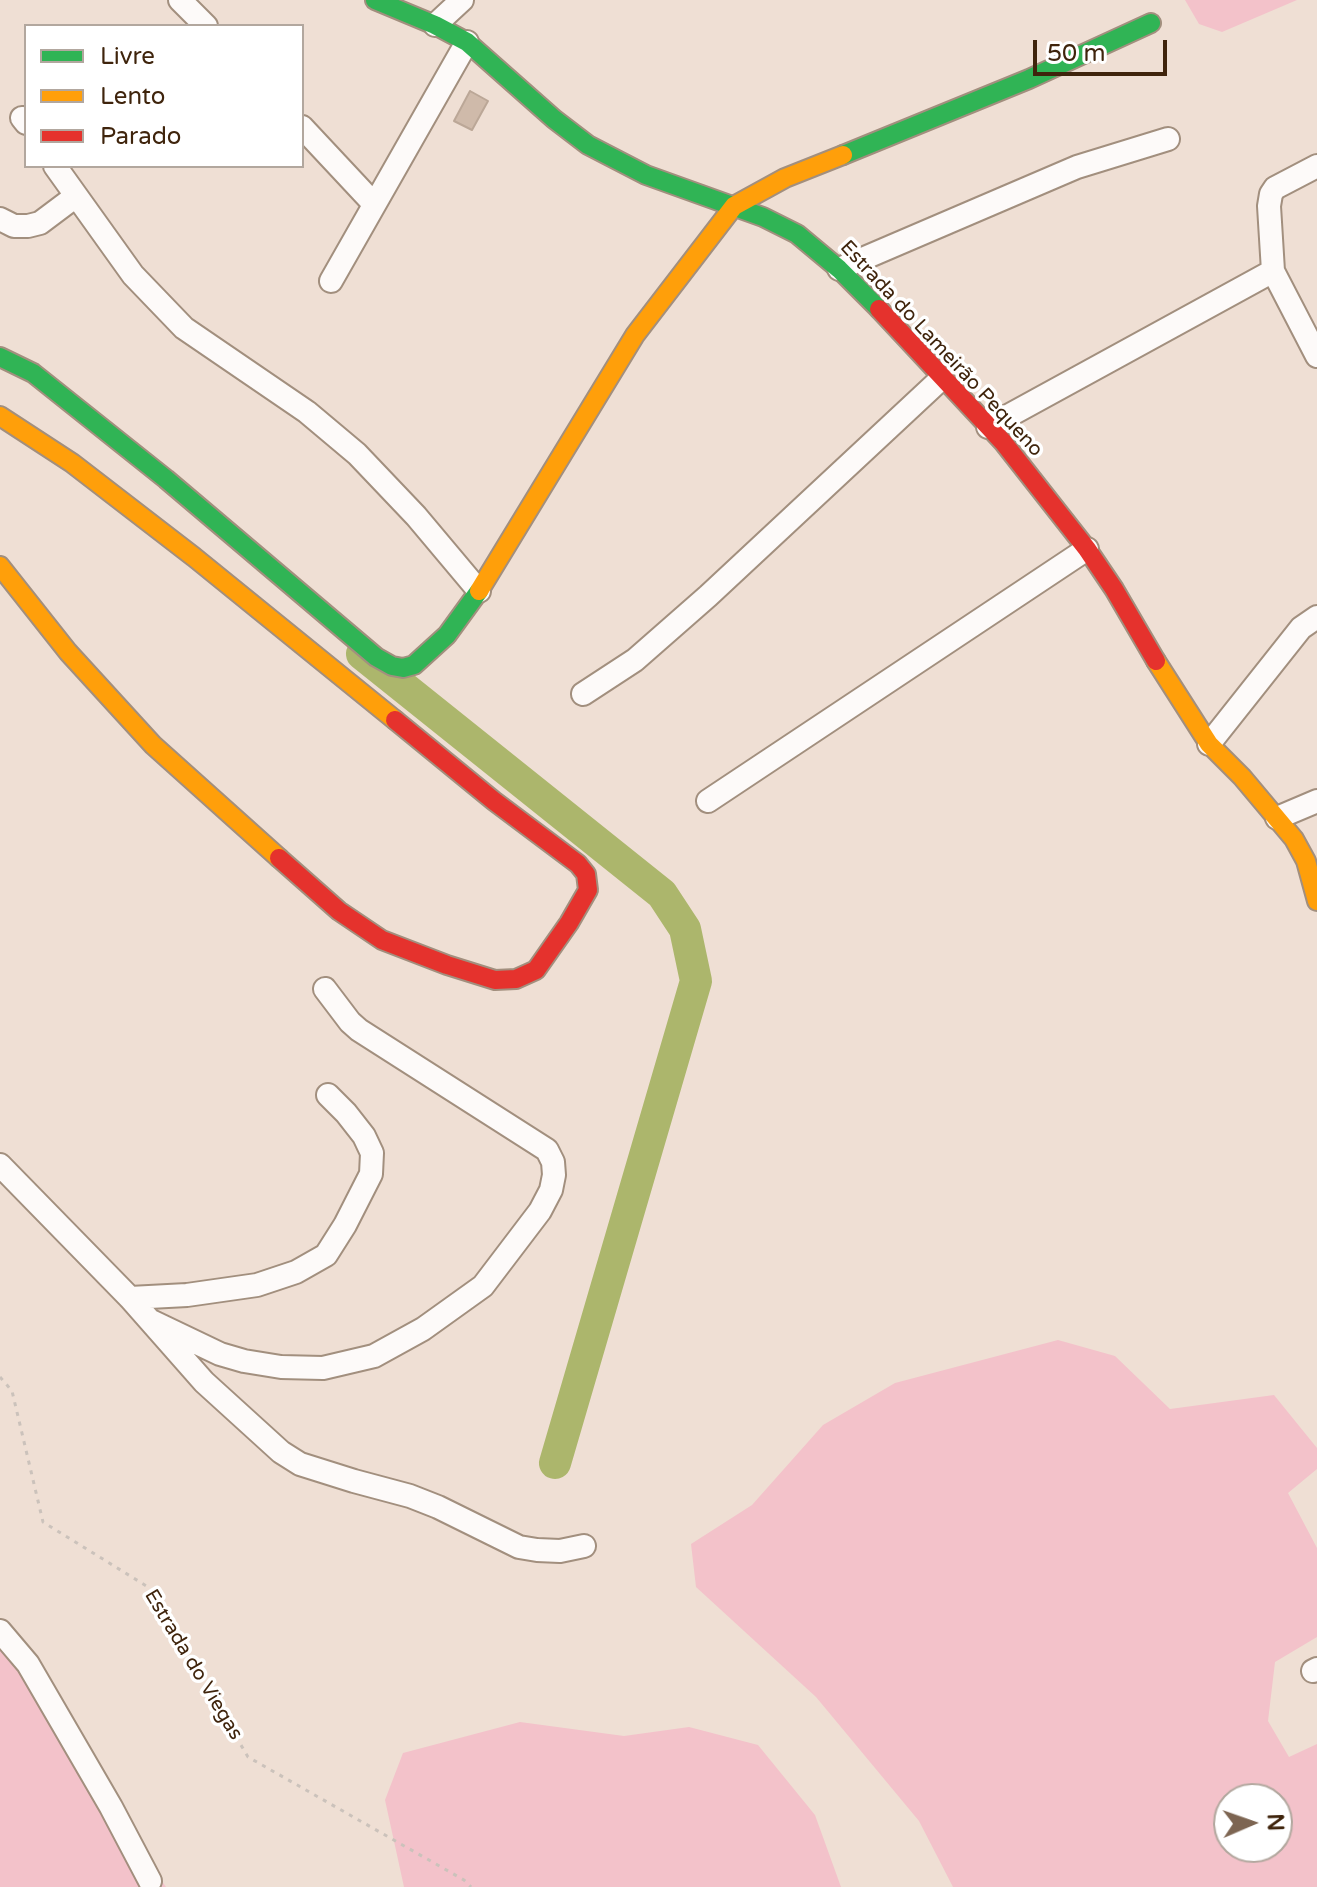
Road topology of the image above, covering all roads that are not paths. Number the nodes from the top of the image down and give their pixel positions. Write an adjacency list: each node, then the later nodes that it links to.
1 (180, 0): 5 (street)
2 (375, 0): 6 (street, Estrada do Lameirão Pequeno)
3 (462, 0): 6 (street)
4 (1151, 23): 14 (street)
5 (204, 24)
6 (435, 25): 7 (street, Estrada do Lameirão Pequeno)
7 (467, 42): 13 (street); 14 (street, Estrada do Lameirão Pequeno)
8 (304, 129): 13 (street)
9 (1168, 139): 16 (street)
10 (1317, 166): 17 (street)
11 (56, 168): 12 (street)
12 (76, 196): 15 (street); 26 (street)
13 (374, 204): 18 (street)
14 (734, 206): 16 (street, Estrada do Lameirão Pequeno); 26 (street)
15 (0, 219)
16 (839, 269): 21 (street, Estrada do Lameirão Pequeno)
17 (1273, 271): 19 (street); 23 (street)
18 (331, 281)
19 (1317, 356)
20 (0, 357): 26 (street)
21 (942, 378): 23 (street, Estrada do Lameirão Pequeno); 28 (street)
22 (0, 416): 25 (street)
23 (988, 427): 24 (street, Estrada do Lameirão Pequeno)
24 (1087, 549): 29 (street, Estrada do Lameirão Pequeno); 30 (street)
25 (0, 566)
26 (479, 591)
27 (1317, 617): 29 (street)
28 (583, 694)
29 (1209, 744): 32 (street, Estrada do Lameirão Pequeno)
30 (708, 801)
31 (1317, 801): 32 (street)
32 (1277, 818): 33 (street, Estrada do Lameirão Pequeno)
33 (1317, 901)
34 (325, 989): 38 (street)
35 (328, 1095): 37 (street)
36 (0, 1165): 37 (street)
37 (130, 1298): 38 (street)
38 (151, 1321): 39 (street)
39 (584, 1546)
40 (0, 1631): 41 (street)
41 (150, 1881)

